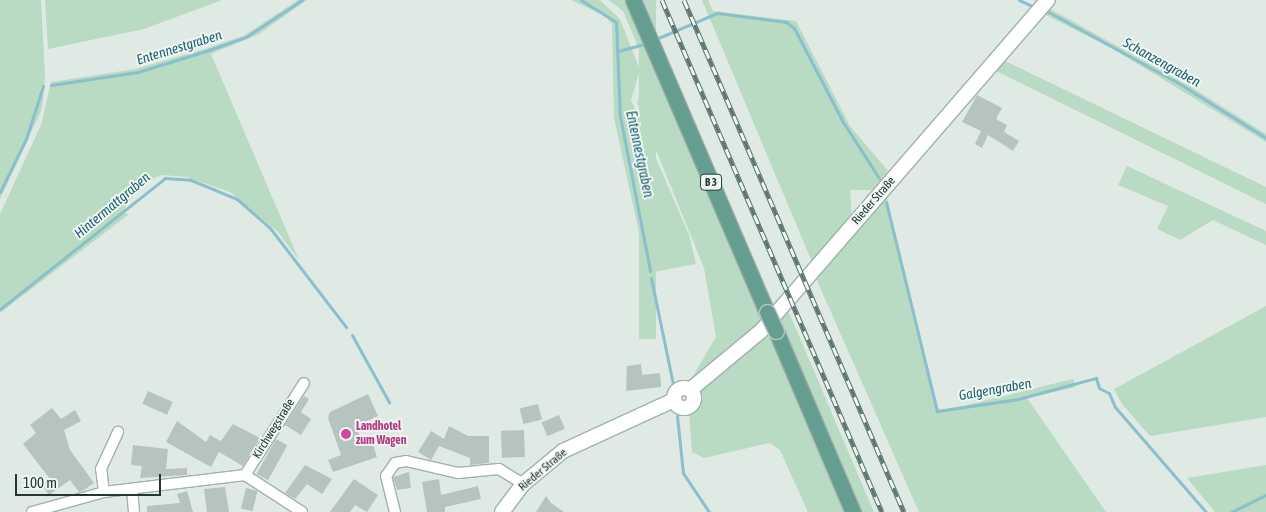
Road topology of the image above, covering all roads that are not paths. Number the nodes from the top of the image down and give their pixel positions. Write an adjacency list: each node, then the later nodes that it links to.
1 (633, 0): 14 (main road, B 3, bridge)
2 (1048, 0): 6 (street, Rieder Straße)
3 (304, 383): 5 (street, Kirchwegstraße)
4 (118, 432): 8 (street)
5 (245, 475): 7 (street); 11 (street)
6 (523, 484): 12 (street); 13 (street, Rieder Straße)
7 (132, 489): 8 (street); 10 (street)
8 (104, 492): 9 (street)
9 (32, 512)
10 (134, 512)
11 (302, 512)
12 (395, 512)
13 (502, 512)
14 (852, 512)

